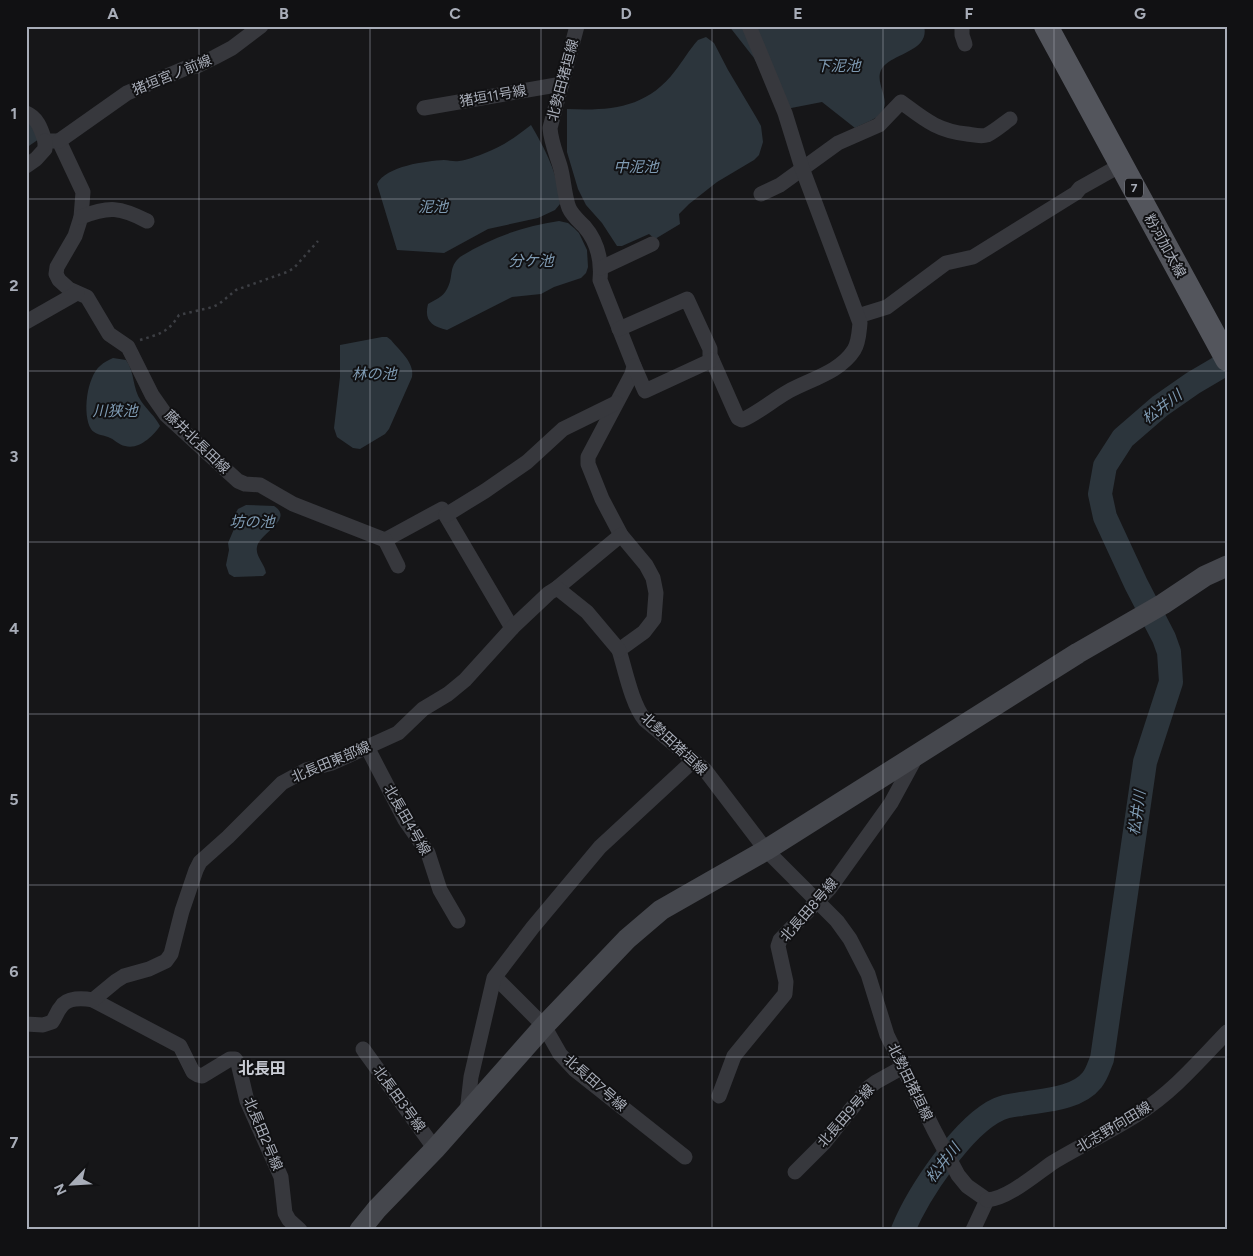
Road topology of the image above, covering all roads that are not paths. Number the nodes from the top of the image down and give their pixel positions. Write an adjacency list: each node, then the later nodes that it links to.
1 (262, 26): 11 (street, 猪垣宮ノ前線)
2 (577, 26): 7 (street, 北勢田猪垣線)
3 (749, 26): 14 (street)
4 (962, 26): 6 (street)
5 (1046, 26): 12 (main road, 粉河加太線 / 7)
6 (965, 44)
7 (562, 84): 8 (street, 猪垣11号線); 19 (street, 北勢田猪垣線)
8 (424, 108)
9 (26, 113): 11 (street, 藤井北長田線)
10 (1010, 119): 14 (street)
11 (52, 141): 13 (street); 16 (street, 藤井北長田線)
12 (1121, 165): 21 (street); 24 (main road, 粉河加太線 / 7)
13 (26, 166)
14 (802, 168): 15 (street); 21 (street)
15 (761, 194)
16 (80, 217): 17 (street); 20 (street, 藤井北長田線)
17 (147, 221)
18 (652, 244): 19 (street)
19 (601, 268): 23 (street, 北勢田猪垣線)
20 (77, 293): 22 (street); 30 (street, 藤井北長田線)
21 (858, 316): 25 (street)
22 (26, 322)
23 (619, 329): 25 (street); 26 (street, 北勢田猪垣線)
24 (1224, 355)
25 (712, 360): 26 (street, 北勢田猪垣線)
26 (634, 366): 27 (street)
27 (616, 403): 28 (street); 29 (street)
28 (446, 515): 30 (street); 34 (street)
29 (621, 535): 33 (street, 北長田東部線); 35 (street)
30 (385, 540): 31 (street)
31 (398, 566)
32 (1227, 566): 37 (street)
33 (557, 588): 34 (street, 北長田東部線); 35 (street)
34 (512, 628): 36 (street, 北長田東部線)
35 (619, 650): 38 (street, 北勢田猪垣線)
36 (367, 747): 41 (street, 北長田4号線); 43 (street, 北長田東部線)
37 (917, 755): 39 (street); 40 (street, 北長田8号線)
38 (693, 761): 39 (street, 北勢田猪垣線); 42 (street)
39 (766, 850): 40 (street, 北勢田猪垣線); 45 (street)
40 (818, 902): 48 (street, 北勢田猪垣線); 49 (street, 北長田8号線)
41 (458, 921)
42 (495, 977): 45 (street, 北長田7号線); 50 (street)
43 (93, 1000): 44 (street); 55 (street, 北長田2号線)
44 (26, 1024)
45 (544, 1026): 50 (street); 52 (street, 北長田7号線)
46 (1227, 1032): 54 (street, 北志野向田線)
47 (363, 1049): 51 (street, 北長田3号線)
48 (903, 1067): 53 (street, 北長田9号線); 54 (street, 北勢田猪垣線)
49 (719, 1096)
50 (467, 1112): 51 (street)
51 (435, 1149): 56 (street)
52 (685, 1157)
53 (795, 1172)
54 (987, 1200): 57 (street)
55 (300, 1230)
56 (360, 1230)
57 (973, 1230)

